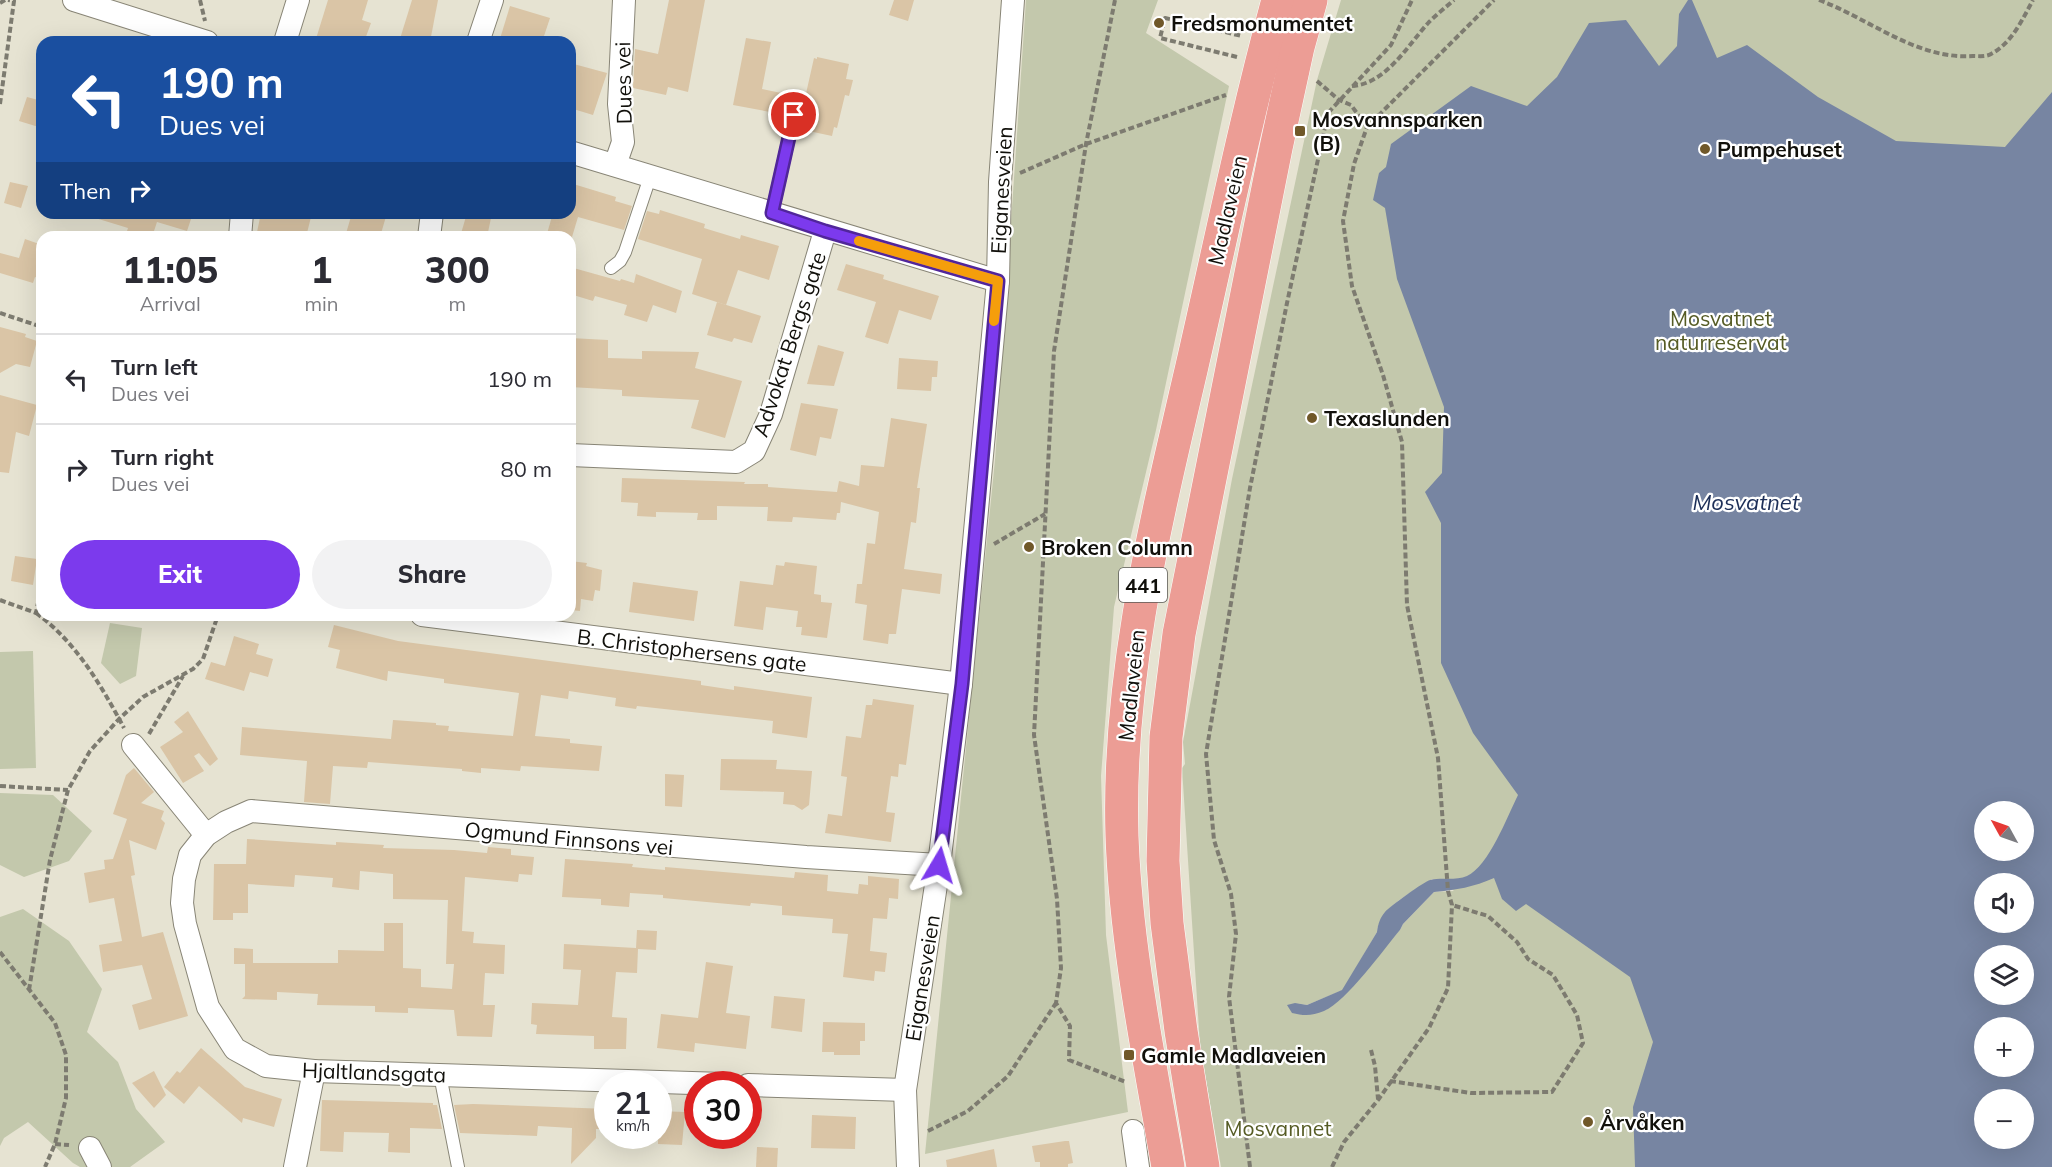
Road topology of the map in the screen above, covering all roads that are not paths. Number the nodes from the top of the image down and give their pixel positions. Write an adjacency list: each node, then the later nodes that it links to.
1 (74, 0): 8 (street)
2 (298, 0): 9 (street)
3 (492, 0): 10 (street)
4 (624, 0): 13 (street, Dues vei)
5 (1013, 0): 18 (street, Eiganesveien)
6 (1278, 0): 36 (main road, Madlaveien / 441)
7 (1311, 0): 37 (main road, Madlaveien / 441)
8 (207, 36)
9 (287, 36)
10 (480, 36)
11 (794, 115): 15 (lane)
12 (576, 154): 13 (street)
13 (615, 165): 14 (street)
14 (650, 177): 15 (street); 17 (lane)
15 (772, 213): 16 (street)
16 (825, 231): 18 (street); 19 (street, Advokat Bergs gate)
17 (611, 268)
18 (998, 281): 21 (street, Eiganesveien)
19 (576, 455)
20 (469, 621): 21 (street, B. Christophersens gate)
21 (962, 684): 25 (street, Eiganesveien)
22 (136, 749): 23 (street)
23 (206, 835): 24 (street, Ogmund Finnsons vei); 25 (street, Ogmund Finnsons vei)
24 (190, 855): 26 (street, Hjaltlandsgata)
25 (939, 865): 30 (street, Eiganesveien)
26 (314, 1071): 27 (street, Hjaltlandsgata); 32 (street)
27 (440, 1075): 28 (street, Hjaltlandsgata); 33 (lane)
28 (684, 1083)
29 (762, 1085): 30 (street)
30 (904, 1090): 34 (street, Eiganesveien)
31 (1133, 1131): 35 (street)
32 (295, 1167)
33 (458, 1167)
34 (908, 1167)
35 (1138, 1167)
36 (1168, 1167)
37 (1203, 1167)

